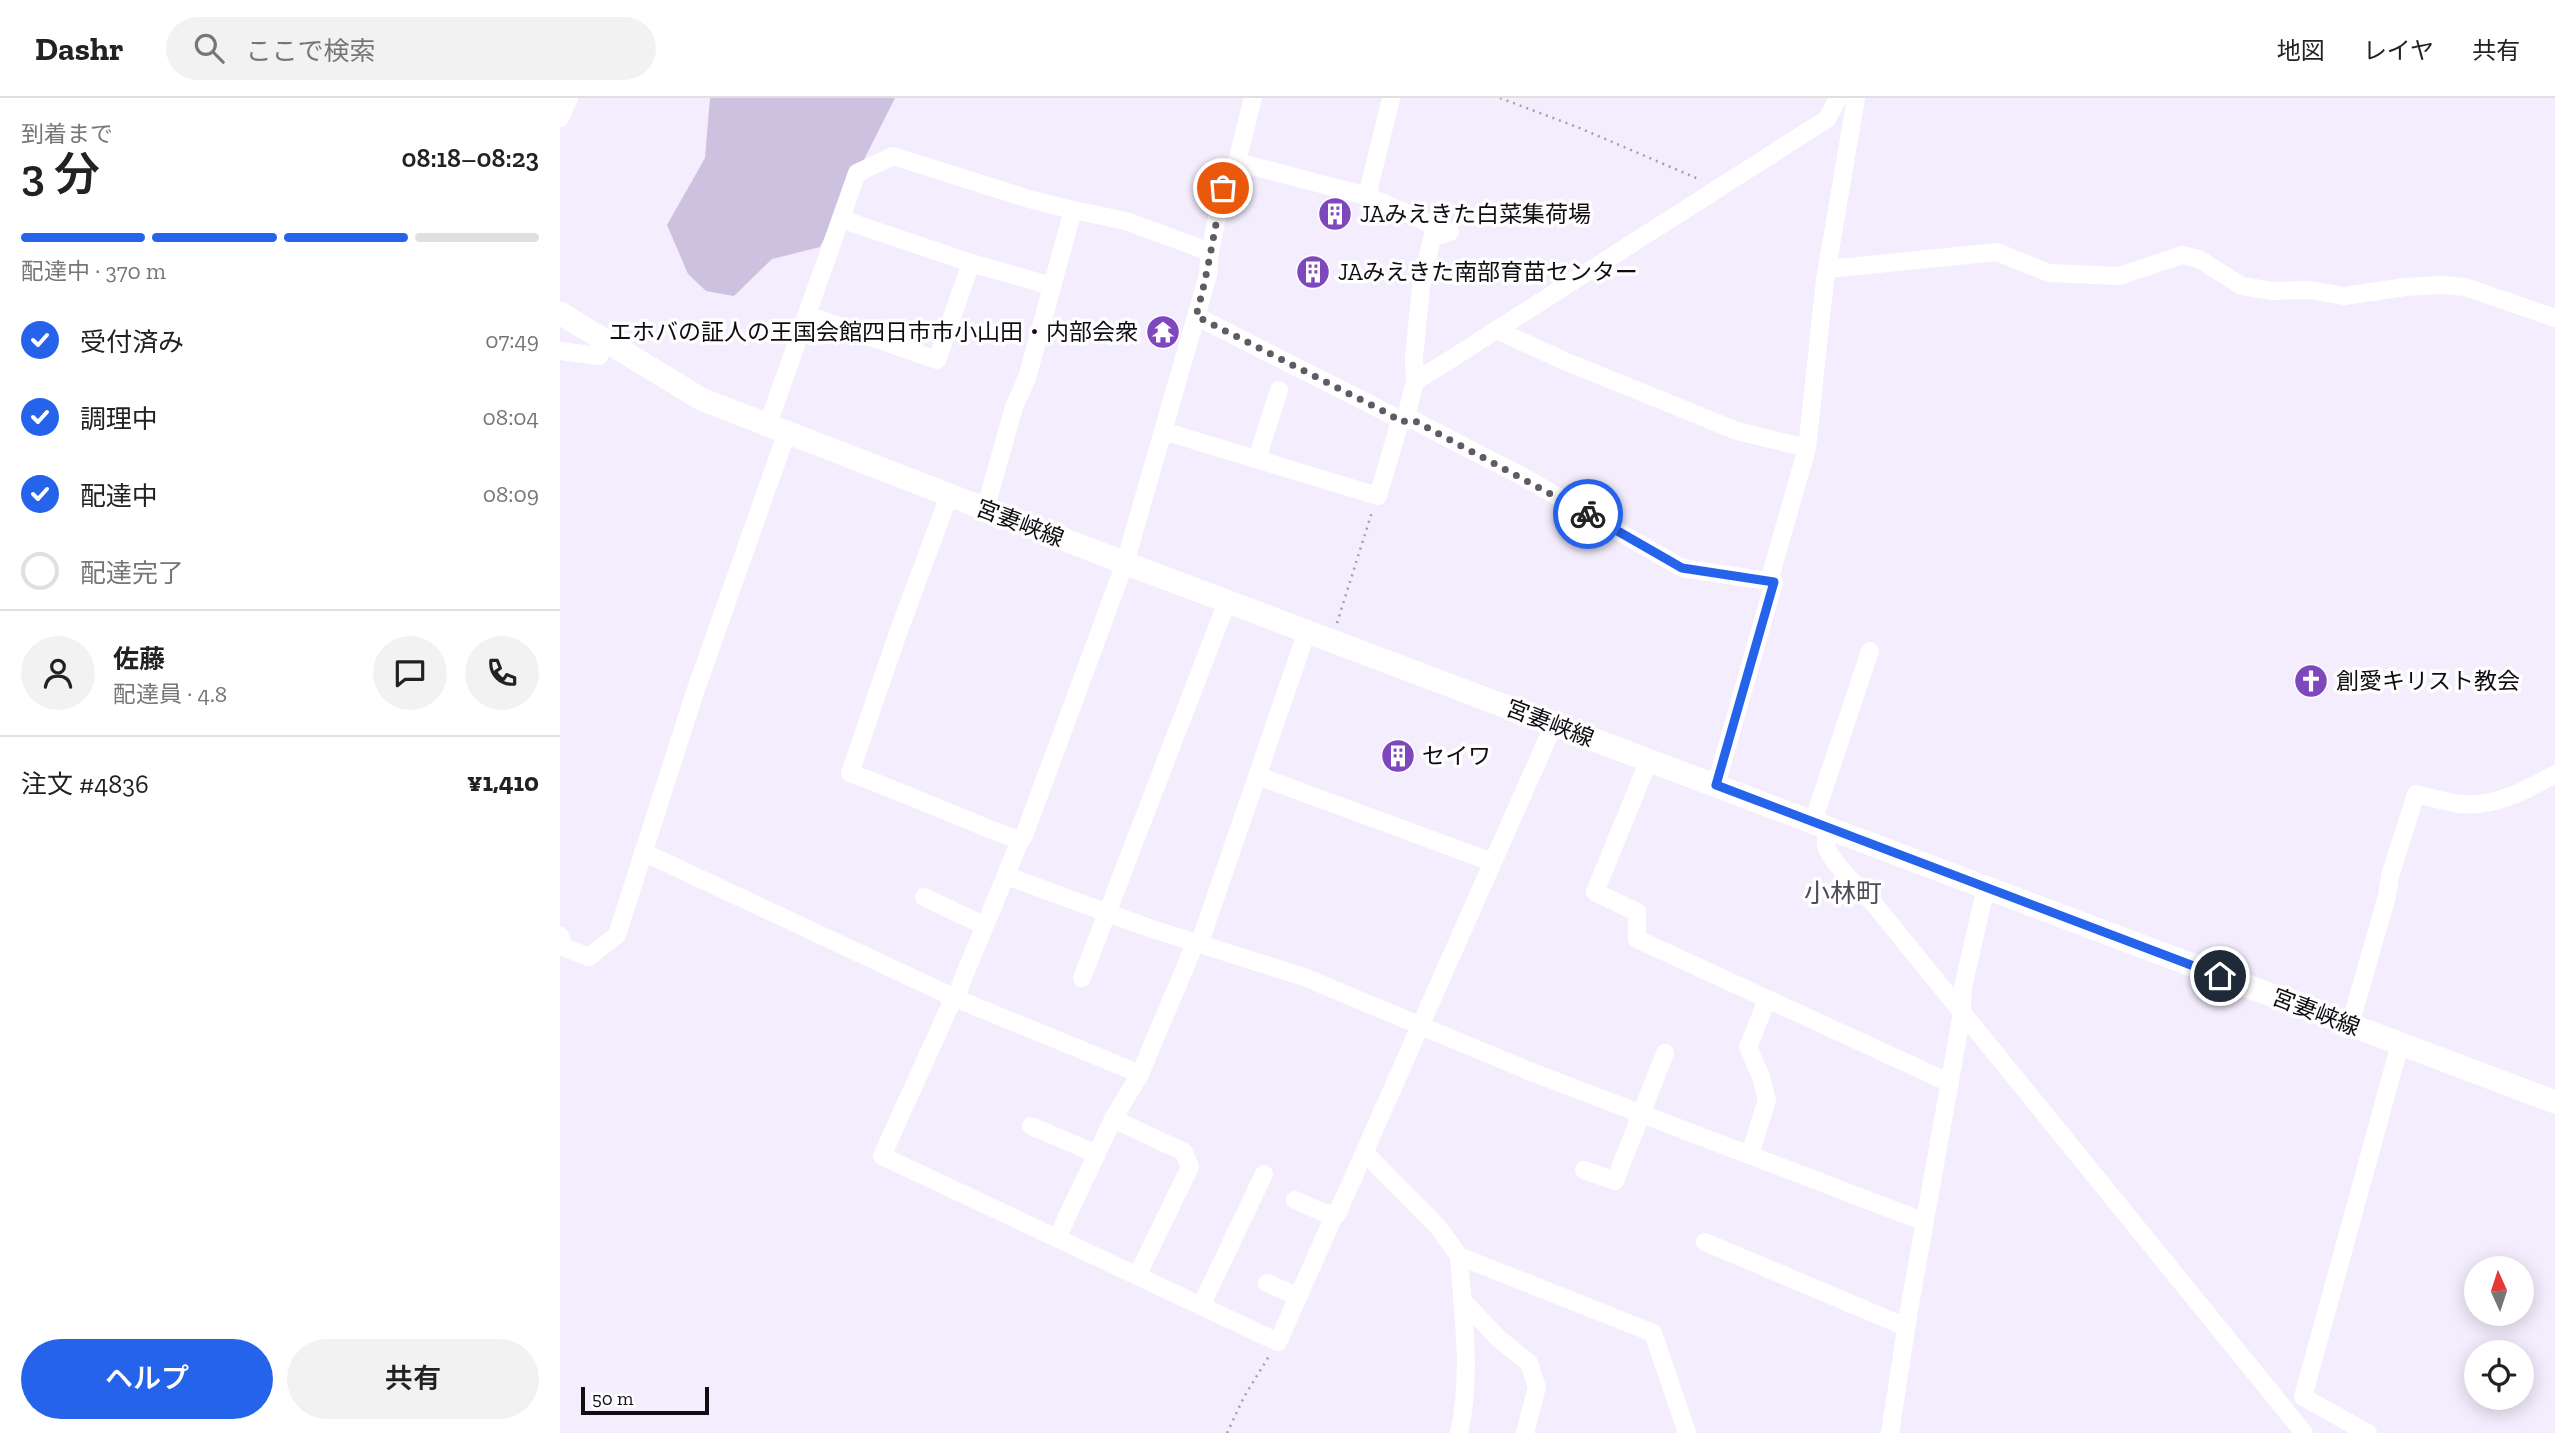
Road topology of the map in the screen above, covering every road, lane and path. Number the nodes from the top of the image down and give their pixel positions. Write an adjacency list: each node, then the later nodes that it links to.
1 (569, 98): 7 (street)
2 (1253, 98): 10 (street)
3 (1391, 98): 10 (street)
4 (1500, 98): 9 (path)
5 (1838, 98): 9 (street)
6 (1856, 98): 15 (street)
7 (560, 118)
8 (1223, 188): 13 (street)
9 (1722, 188): 21 (street)
10 (1367, 196): 24 (street)
11 (1073, 210): 12 (street); 13 (street); 16 (street)
12 (841, 219): 14 (street); 18 (street)
13 (1210, 251): 19 (street)
14 (971, 264): 16 (street); 18 (street)
15 (1828, 269): 20 (street); 29 (street)
16 (1052, 286): 33 (street)
17 (560, 313): 22 (main road, 宮妻峡線)
18 (807, 315): 27 (street)
19 (1196, 316): 26 (street); 28 (street)
20 (2555, 318)
21 (1497, 330): 24 (street); 29 (street)
22 (608, 342): 23 (street); 27 (main road, 宮妻峡線)
23 (560, 351)
24 (1415, 382): 26 (street)
25 (1279, 390): 30 (street)
26 (1403, 421): 32 (street); 35 (street)
27 (777, 428): 31 (main road, 宮妻峡線); 47 (street)
28 (1163, 431): 30 (street); 34 (street)
29 (1807, 448): 35 (street)
30 (1257, 459): 32 (street)
31 (948, 496): 33 (main road, 宮妻峡線); 46 (street)
32 (1378, 496): 38 (path)
33 (985, 510): 34 (main road, 宮妻峡線)
34 (1125, 563): 36 (main road, 宮妻峡線); 46 (street)
35 (1769, 582): 44 (street)
36 (1227, 602): 37 (main road, 宮妻峡線); 52 (street)
37 (1307, 631): 38 (main road, 宮妻峡線); 43 (street)
38 (1332, 640): 40 (main road, 宮妻峡線)
39 (1870, 651): 45 (street)
40 (1554, 724): 41 (main road, 宮妻峡線); 48 (street)
41 (1649, 760): 44 (main road, 宮妻峡線); 58 (street)
42 (2555, 774): 61 (street)
43 (1258, 776): 48 (street); 55 (street)
44 (1716, 785): 45 (main road, 宮妻峡線)
45 (1822, 825): 50 (main road, 宮妻峡線); 59 (street)
46 (1020, 841): 49 (street)
47 (643, 852): 54 (street); 57 (street)
48 (1492, 862): 60 (street)
49 (1007, 876): 52 (street); 53 (street)
50 (1986, 887): 59 (street); 61 (main road, 宮妻峡線)
51 (924, 897): 53 (street)
52 (1107, 913): 55 (street); 56 (street)
53 (985, 926): 57 (street)
54 (560, 936)
55 (1197, 944): 60 (street); 64 (street)
56 (1082, 978)
57 (954, 998): 64 (street); 78 (street)
58 (1767, 1000): 65 (street); 72 (street)
59 (1962, 1013): 65 (street); 89 (street)
60 (1421, 1024): 67 (street); 70 (street)
61 (2350, 1025): 62 (main road, 宮妻峡線)
62 (2400, 1044): 66 (main road, 宮妻峡線); 88 (street)
63 (1665, 1053): 67 (street)
64 (1140, 1074): 68 (street)
65 (1950, 1083): 77 (street)
66 (2555, 1102)
67 (1641, 1113): 72 (street); 73 (street)
68 (1113, 1119): 71 (street); 81 (street)
69 (1031, 1126): 71 (street)
70 (1365, 1153): 76 (street); 80 (street)
71 (1097, 1154): 78 (street)
72 (1750, 1154): 77 (street)
73 (1584, 1170)
74 (1264, 1174): 85 (street)
75 (1295, 1200): 76 (street)
76 (1335, 1214): 83 (street)
77 (1925, 1222): 86 (street)
78 (1057, 1238): 81 (street)
79 (1705, 1242): 86 (street)
80 (1459, 1256): 84 (street); 93 (street)
81 (1137, 1276): 85 (street)
82 (1267, 1283): 83 (street)
83 (1300, 1294): 87 (street)
84 (1462, 1300): 91 (street); 92 (street)
85 (1201, 1306): 87 (street)
86 (1906, 1327): 94 (street)
87 (1278, 1342): 90 (path)
88 (2303, 1396): 89 (street); 95 (street)
89 (2300, 1428)
90 (1227, 1433)
91 (1459, 1433)
92 (1524, 1433)
93 (1687, 1433)
94 (1890, 1433)
95 (2368, 1433)

